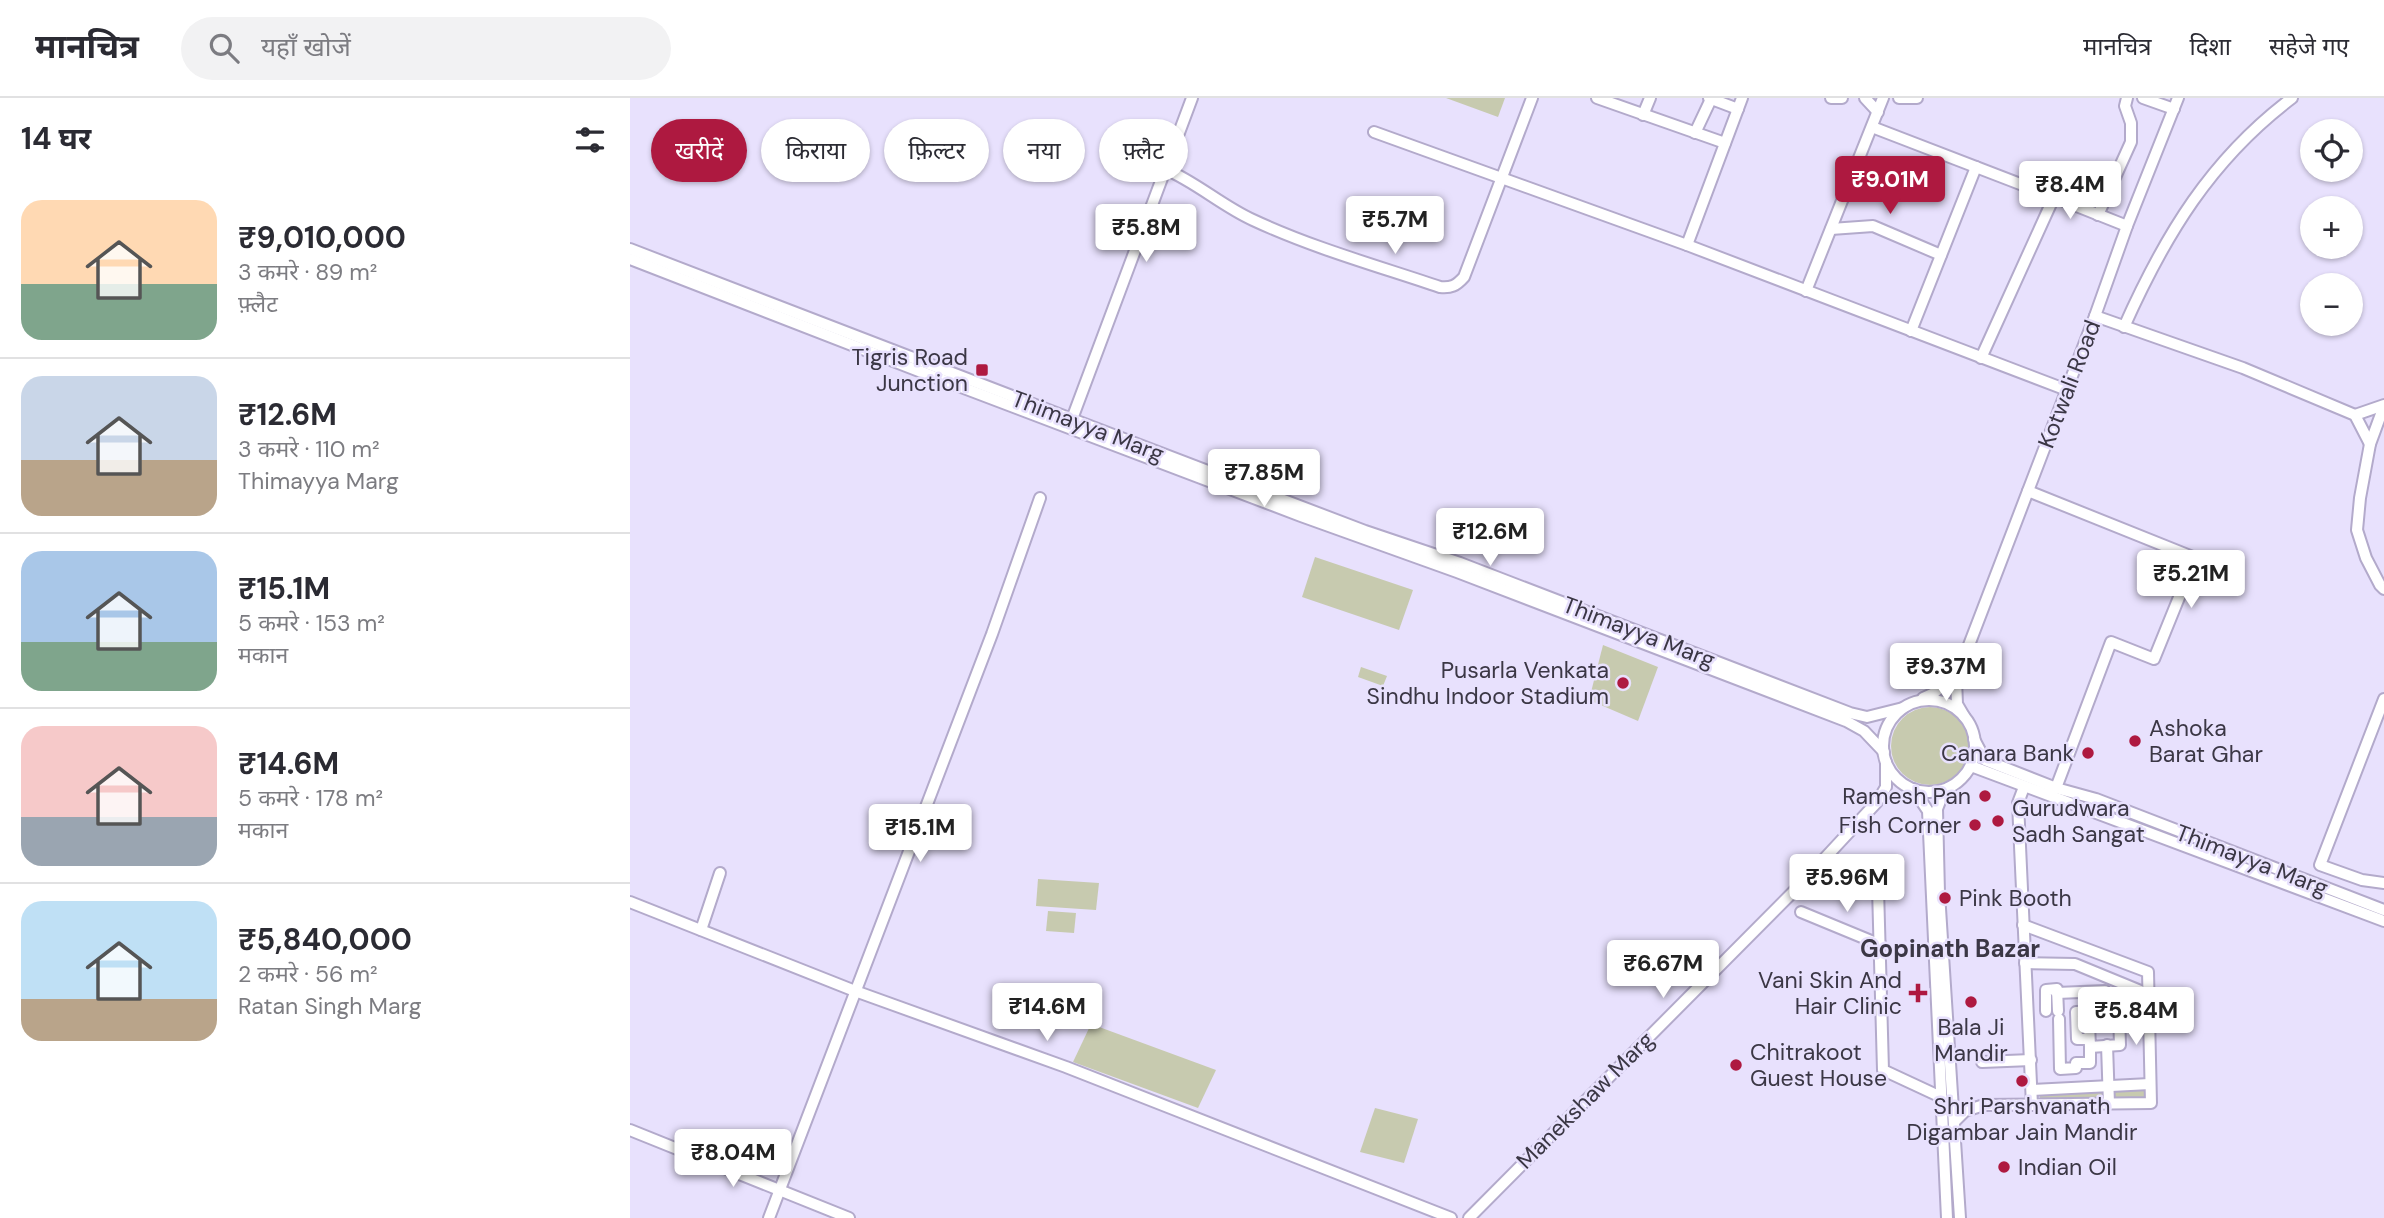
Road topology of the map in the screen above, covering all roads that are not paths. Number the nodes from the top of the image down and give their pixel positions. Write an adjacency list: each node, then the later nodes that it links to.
1 (1192, 98): 19 (street)
2 (1532, 98): 25 (street)
3 (1597, 98): 18 (street)
4 (1650, 98): 18 (street)
5 (1710, 98): 15 (street); 22 (street)
6 (1831, 98): 7 (street)
7 (1842, 98)
8 (1865, 98): 17 (street)
9 (1883, 98): 17 (street)
10 (1899, 98): 11 (street)
11 (1917, 98)
12 (2127, 98): 29 (street)
13 (2143, 98): 16 (street)
14 (2292, 98): 38 (street)
15 (1740, 103): 23 (street)
16 (2176, 104): 30 (street, Kotwali Road)
17 (1878, 112): 20 (street)
18 (1643, 115): 22 (street)
19 (1184, 119)
20 (1872, 127): 24 (street); 31 (street)
21 (1374, 132): 25 (street)
22 (1695, 133): 23 (street)
23 (1725, 143): 32 (street)
24 (1976, 167): 28 (street); 34 (street)
25 (1503, 179): 26 (street); 32 (street)
26 (1188, 180)
27 (1160, 182): 44 (street)
28 (2054, 197): 29 (street); 40 (street)
29 (2098, 215): 30 (street)
30 (2127, 226): 37 (street, Kotwali Road)
31 (1831, 229): 34 (street); 36 (street)
32 (1687, 245): 36 (street)
33 (630, 249): 44 (street, Thimayya Marg)
34 (1941, 255): 39 (street)
35 (630, 259): 48 (street, Thimayya Marg)
36 (1806, 291): 39 (street)
37 (2095, 316): 38 (street); 41 (street, Kotwali Road)
38 (2124, 327): 43 (street)
39 (1911, 331): 40 (street)
40 (1981, 358): 41 (street)
41 (2067, 390): 46 (street, Kotwali Road)
42 (2384, 406): 43 (street); 45 (street)
43 (2355, 415): 45 (street)
44 (1072, 419): 48 (street, Thimayya Marg)
45 (2370, 444): 49 (street)
46 (2028, 491): 50 (street, Kotwali Road); 60 (street)
47 (1040, 498): 75 (street)
48 (1458, 568): 52 (street, Thimayya Marg); 55 (street, Thimayya Marg)
49 (2384, 589)
50 (1959, 670): 52 (street); 53 (street)
51 (2384, 699): 65 (street)
52 (1908, 706): 53 (street); 55 (street)
53 (1964, 716): 54 (street)
54 (1975, 739): 56 (street); 60 (street, Thimayya Marg)
55 (1885, 757): 58 (street); 61 (street, Manekshaw Marg)
56 (1971, 766): 57 (street, Thimayya Marg); 59 (street)
57 (2024, 787): 66 (street, Thimayya Marg); 71 (street)
58 (1910, 788): 59 (street); 61 (street, Manekshaw Marg); 62 (street)
59 (1948, 788): 62 (street)
60 (2056, 788): 66 (street, Thimayya Marg)
61 (1877, 802): 97 (street, Manekshaw Marg)
62 (1932, 810): 88 (street); 91 (street)
63 (1843, 869): 73 (street)
64 (720, 873): 72 (street)
65 (2384, 883)
66 (2314, 889): 68 (street, Thimayya Marg); 70 (street, Thimayya Marg)
67 (630, 902): 72 (street)
68 (2384, 910)
69 (1801, 912): 73 (street)
70 (2384, 921)
71 (2023, 925): 74 (street); 77 (street)
72 (701, 930): 75 (street)
73 (1881, 945): 88 (street)
74 (2025, 962): 77 (street); 83 (street)
75 (855, 991): 93 (street); 96 (street)
76 (2105, 991): 81 (street)
77 (2148, 994): 85 (street)
78 (2119, 1013): 82 (street)
79 (2100, 1018): 81 (street)
80 (2089, 1023): 81 (street)
81 (2089, 1043): 82 (street)
82 (2107, 1045): 86 (street)
83 (2031, 1060): 84 (street); 87 (street)
84 (1982, 1062)
85 (2150, 1084): 86 (street); 89 (street)
86 (2109, 1086): 87 (street); 89 (street)
87 (2032, 1090): 90 (street)
88 (1941, 1097): 98 (street)
89 (2109, 1104): 90 (street)
90 (2032, 1105): 91 (street)
91 (1954, 1122): 99 (street)
92 (630, 1130): 93 (street)
93 (779, 1191): 94 (street); 95 (street)
94 (769, 1218)
95 (849, 1218)
96 (1451, 1218)
97 (1469, 1218)
98 (1947, 1218)
99 (1959, 1218)

